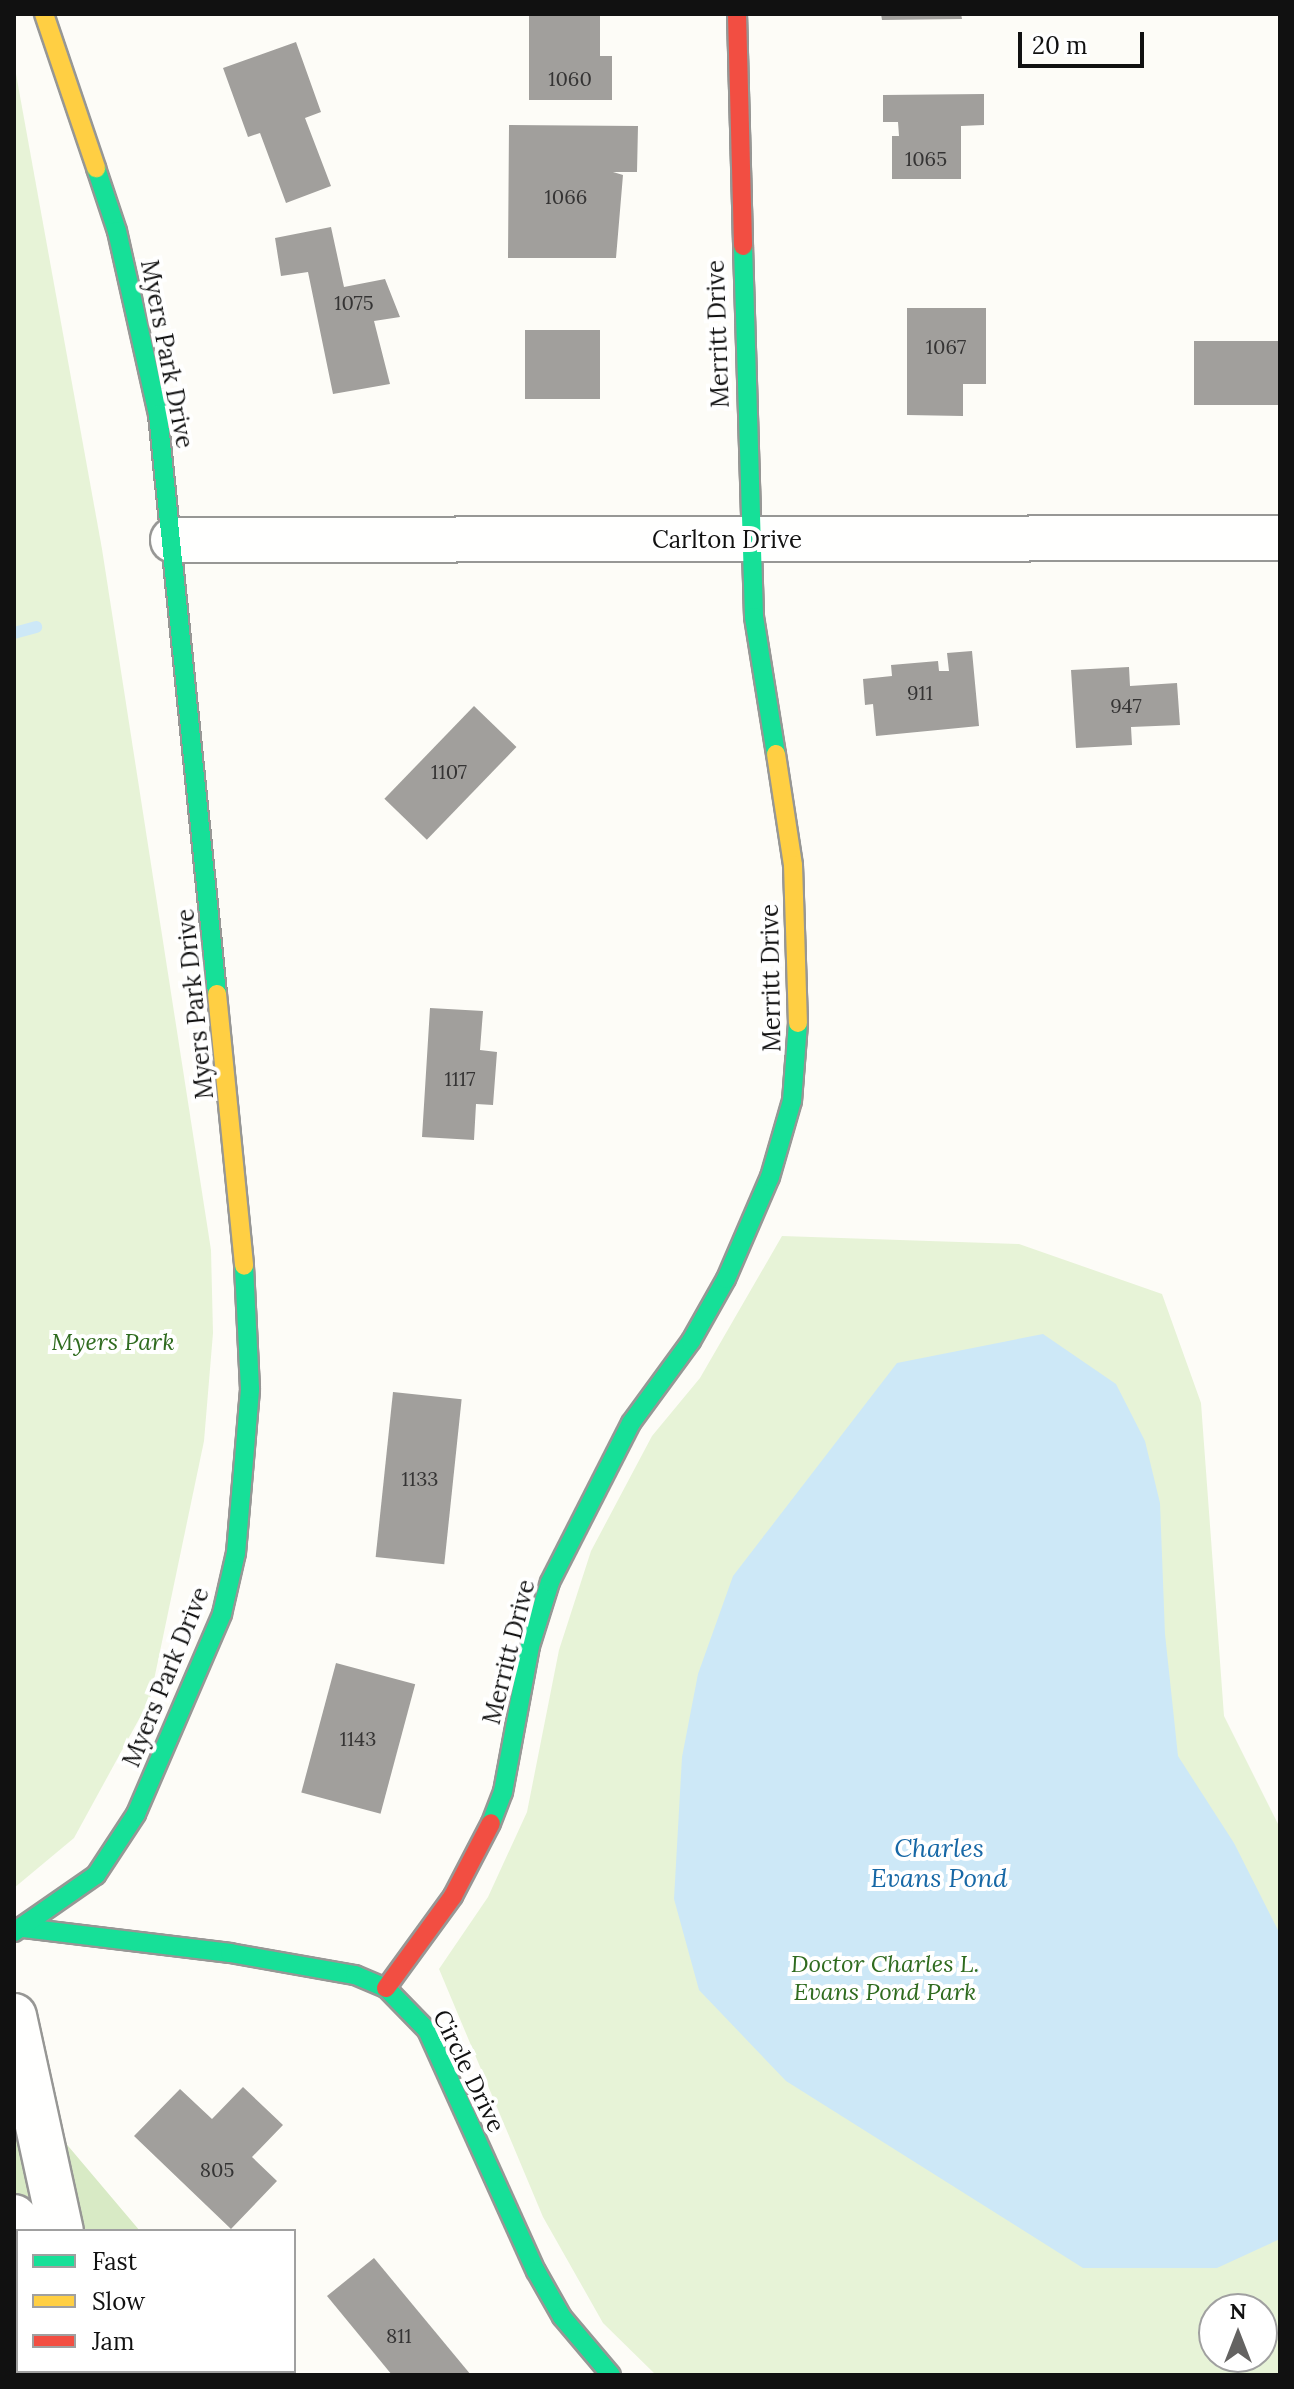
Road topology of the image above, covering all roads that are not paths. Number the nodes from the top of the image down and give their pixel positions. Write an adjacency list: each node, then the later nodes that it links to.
1 (44, 14): 4 (street, Myers Park Drive)
2 (737, 14): 5 (street, Merritt Drive)
3 (1280, 538): 5 (street, Carlton Drive)
4 (173, 540): 5 (street, Carlton Drive); 6 (street, Myers Park Drive)
5 (750, 541): 7 (street, Merritt Drive)
6 (19, 1930): 7 (street, Circle Drive)
7 (386, 1988): 10 (street, Circle Drive)
8 (14, 2016): 9 (street)
9 (61, 2229)
10 (611, 2375)

